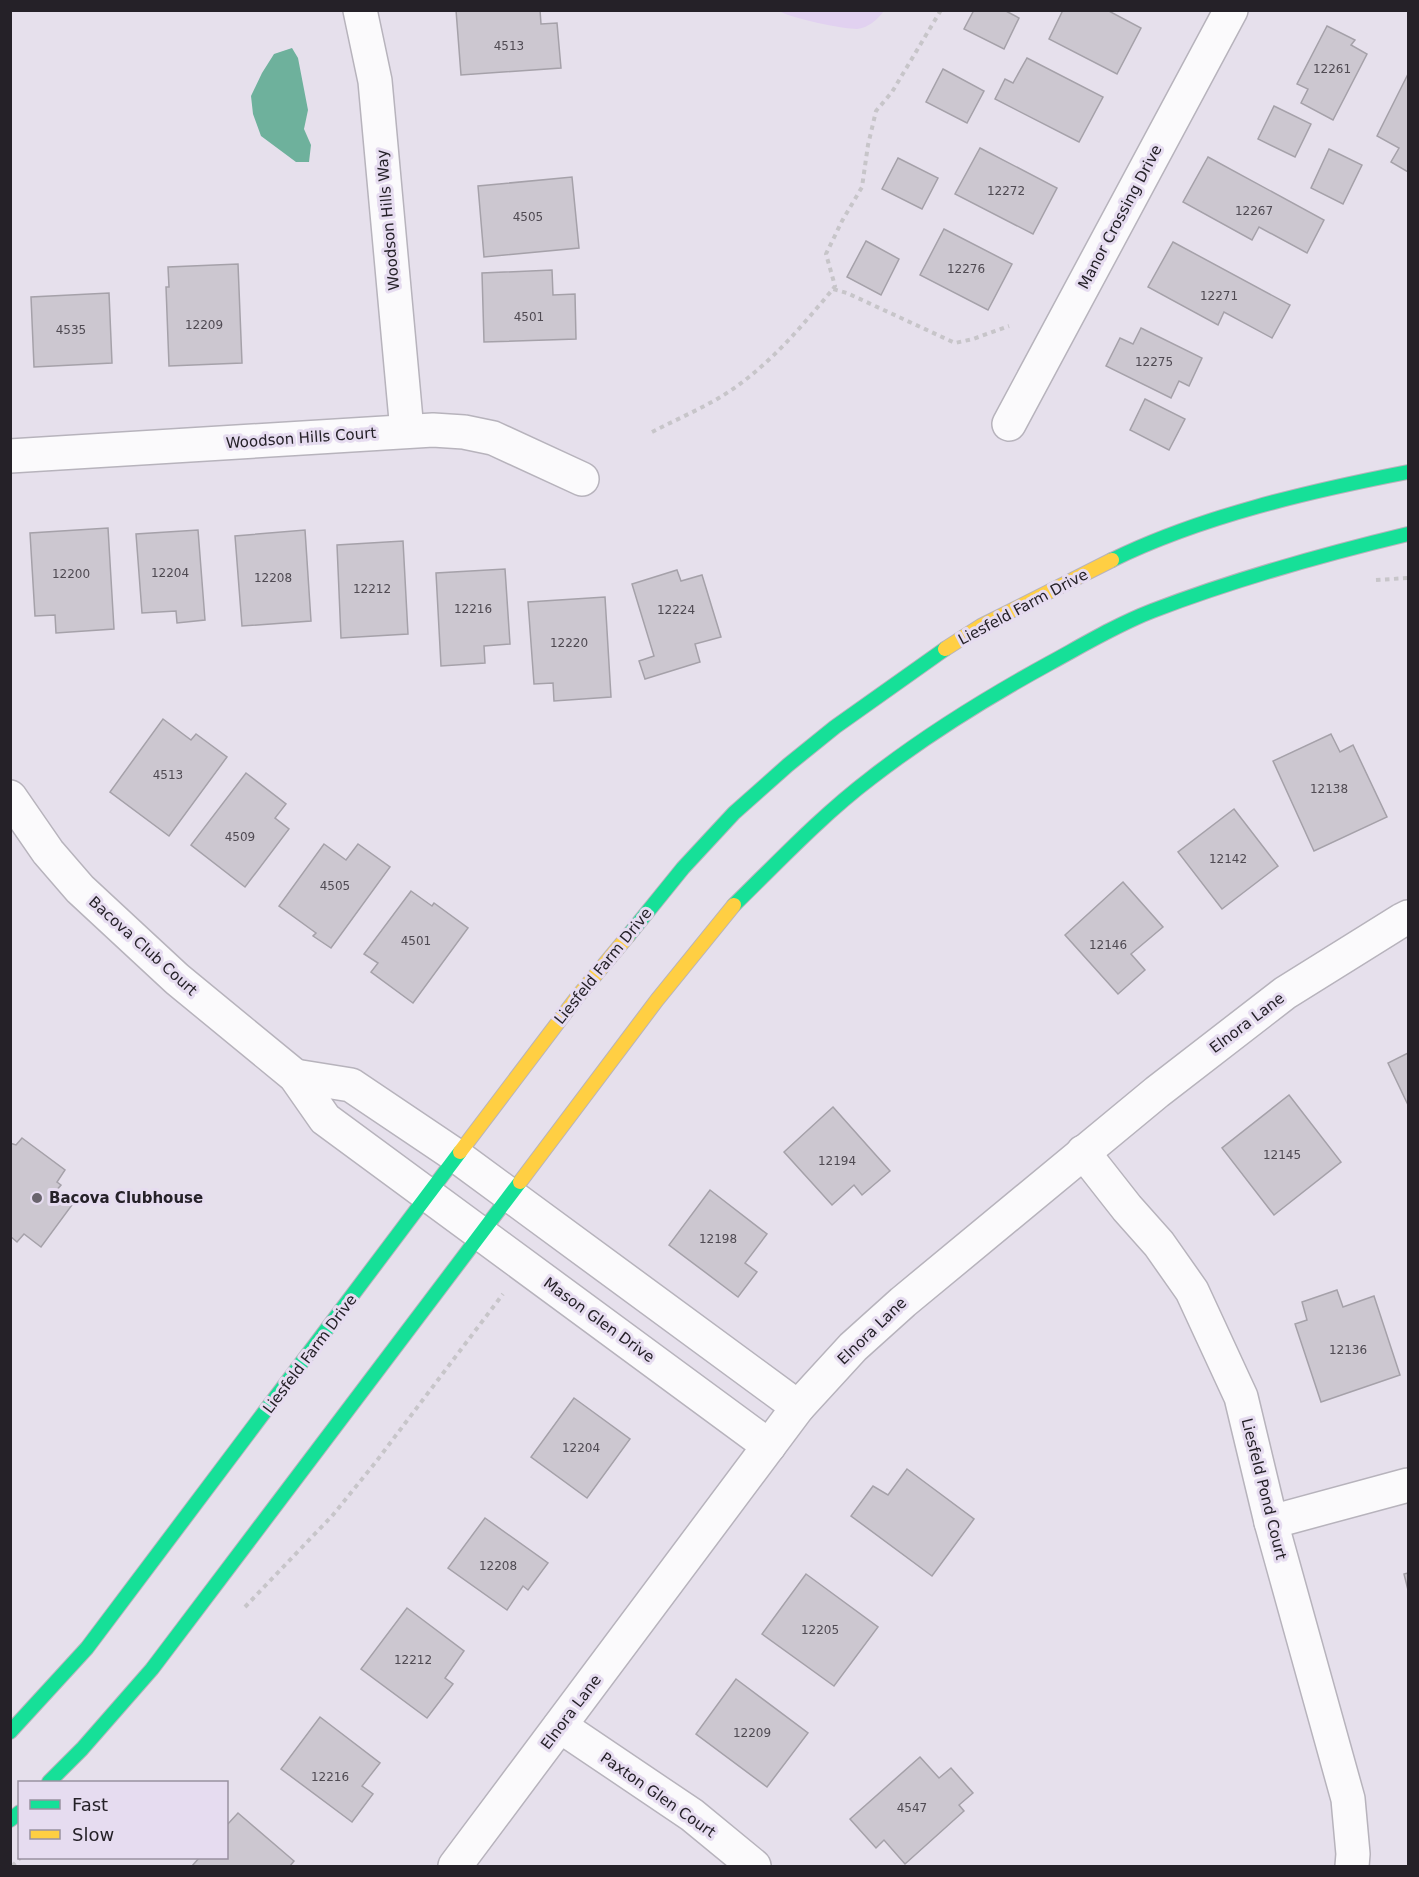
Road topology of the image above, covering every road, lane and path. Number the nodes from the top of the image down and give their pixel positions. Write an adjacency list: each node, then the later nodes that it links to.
1 (360, 10): 7 (street, Woodson Hills Way)
2 (941, 10): 4 (path)
3 (1231, 10): 6 (street, Manor Crossing Drive)
4 (833, 289): 5 (path); 8 (path)
5 (1009, 326)
6 (1009, 424)
7 (407, 431): 9 (street, Woodson Hills Court); 11 (street, Woodson Hills Court)
8 (652, 432)
9 (10, 456)
10 (1408, 472): 19 (street, Liesfeld Farm Drive)
11 (582, 479)
12 (1408, 534): 21 (street)
13 (1408, 578): 14 (path)
14 (1365, 580)
15 (10, 797): 17 (street, Bacova Club Court)
16 (1408, 917): 18 (street, Elnora Lane)
17 (295, 1076): 19 (street); 20 (street, Bacova Club Court)
18 (1083, 1152): 24 (street, Elnora Lane); 27 (street, Liesfeld Pond Court)
19 (458, 1157): 20 (street, Liesfeld Farm Drive); 21 (street)
20 (430, 1195): 22 (street, Mason Glen Drive); 30 (street, Liesfeld Farm Drive)
21 (509, 1196): 22 (street); 24 (street)
22 (481, 1233): 23 (street, Mason Glen Drive); 31 (street)
23 (518, 1261): 25 (street, Mason Glen Drive); 28 (path)
24 (798, 1407): 25 (street, Elnora Lane)
25 (769, 1446): 29 (street, Elnora Lane)
26 (1408, 1485): 27 (street)
27 (1271, 1522): 34 (street, Liesfeld Pond Court)
28 (244, 1609)
29 (560, 1726): 32 (street, Elnora Lane); 33 (street, Paxton Glen Court)
30 (10, 1732)
31 (50, 1781)
32 (455, 1866)
33 (754, 1866)
34 (1352, 1866)

